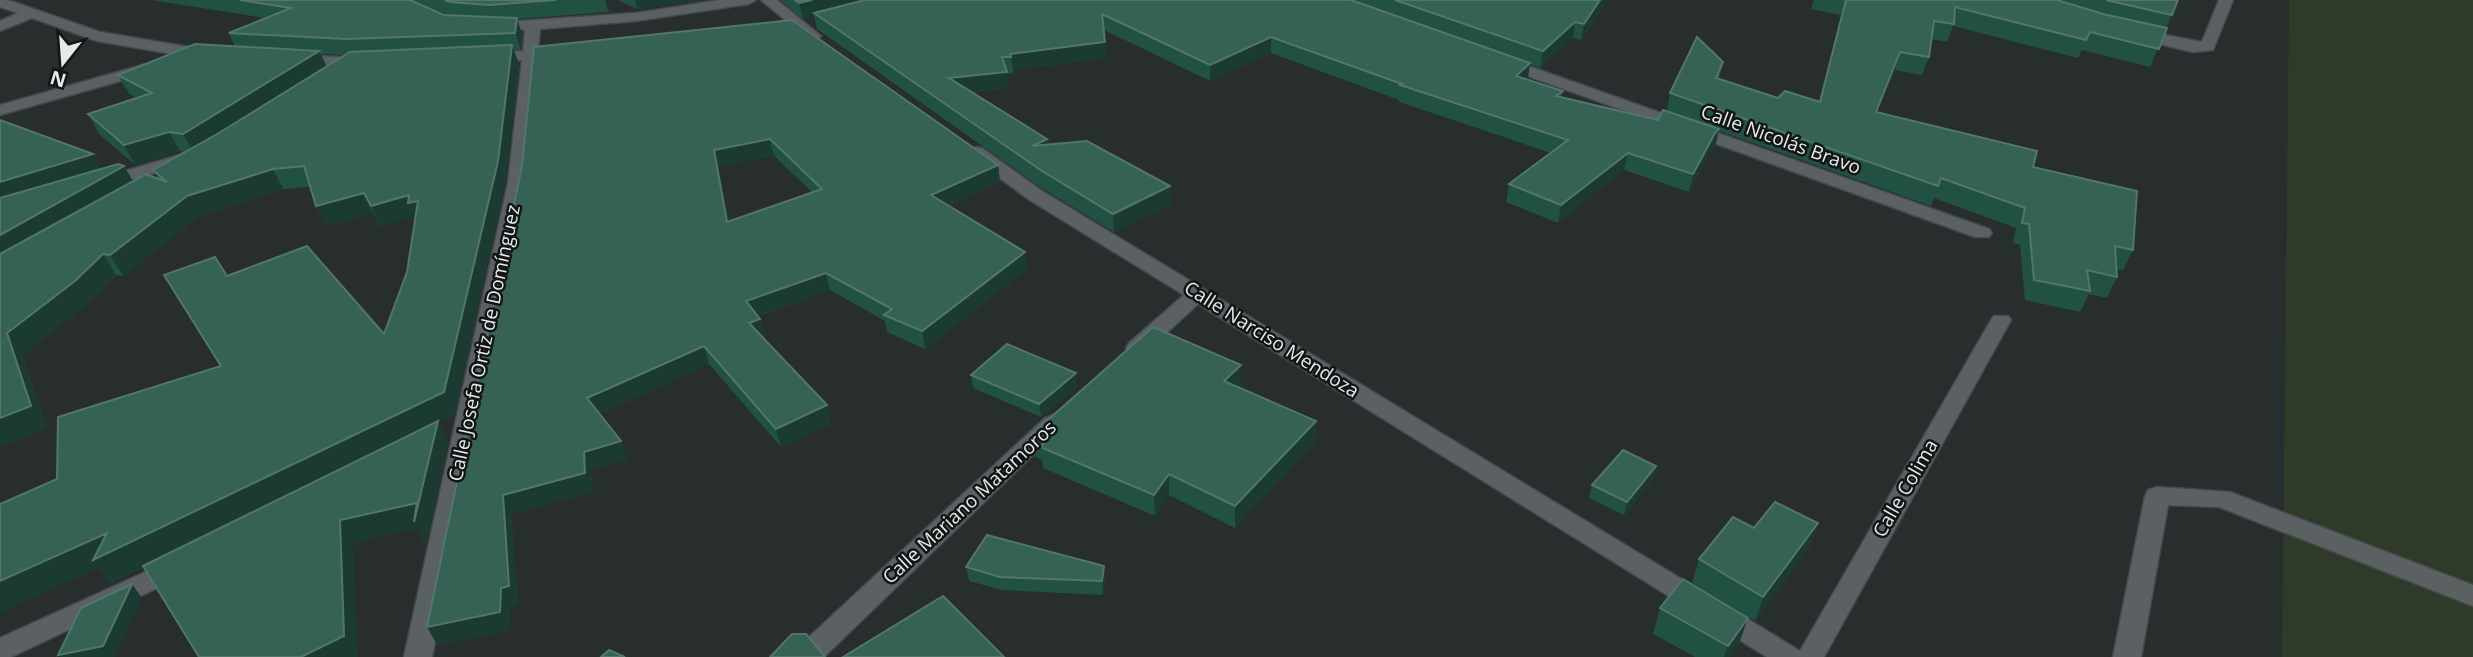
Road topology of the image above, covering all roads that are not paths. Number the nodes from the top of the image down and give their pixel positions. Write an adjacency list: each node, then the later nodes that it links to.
1 (748, 0): 7 (street)
2 (768, 0): 12 (street)
3 (2226, 0): 13 (street)
4 (0, 2): 6 (street)
5 (612, 6): 7 (street)
6 (31, 13): 9 (street); 17 (street)
7 (636, 18): 11 (street)
8 (824, 20): 12 (street)
9 (0, 26)
10 (506, 26): 11 (street)
11 (533, 27): 19 (street, Calle Josefa Ortiz de Domínguez)
12 (799, 27): 14 (street); 15 (street)
13 (2114, 29)
14 (772, 30)
15 (833, 51)
16 (570, 52): 19 (street)
17 (199, 55): 18 (street); 26 (street)
18 (225, 56)
19 (530, 56): 21 (street); 35 (street, Calle Josefa Ortiz de Domínguez)
20 (1485, 56): 30 (street, Calle Nicolás Bravo)
21 (476, 58)
22 (276, 59): 24 (street)
23 (381, 62): 24 (street)
24 (353, 63): 25 (street)
25 (331, 77)
26 (0, 110)
27 (956, 139): 31 (street, Calle Narciso Mendoza)
28 (91, 187): 29 (street)
29 (152, 188)
30 (1982, 233)
31 (1198, 294): 33 (street); 42 (street, Calle Narciso Mendoza)
32 (2001, 320): 43 (street, Calle Colima)
33 (1115, 368)
34 (1073, 405): 41 (street, Calle Mariano Matamoros)
35 (468, 421): 36 (street); 40 (street, Calle Josefa Ortiz de Domínguez)
36 (443, 433)
37 (196, 558): 39 (street)
38 (2473, 596): 44 (street)
39 (0, 650)
40 (418, 657)
41 (806, 657)
42 (1789, 657)
43 (1810, 657)
44 (2127, 657)

